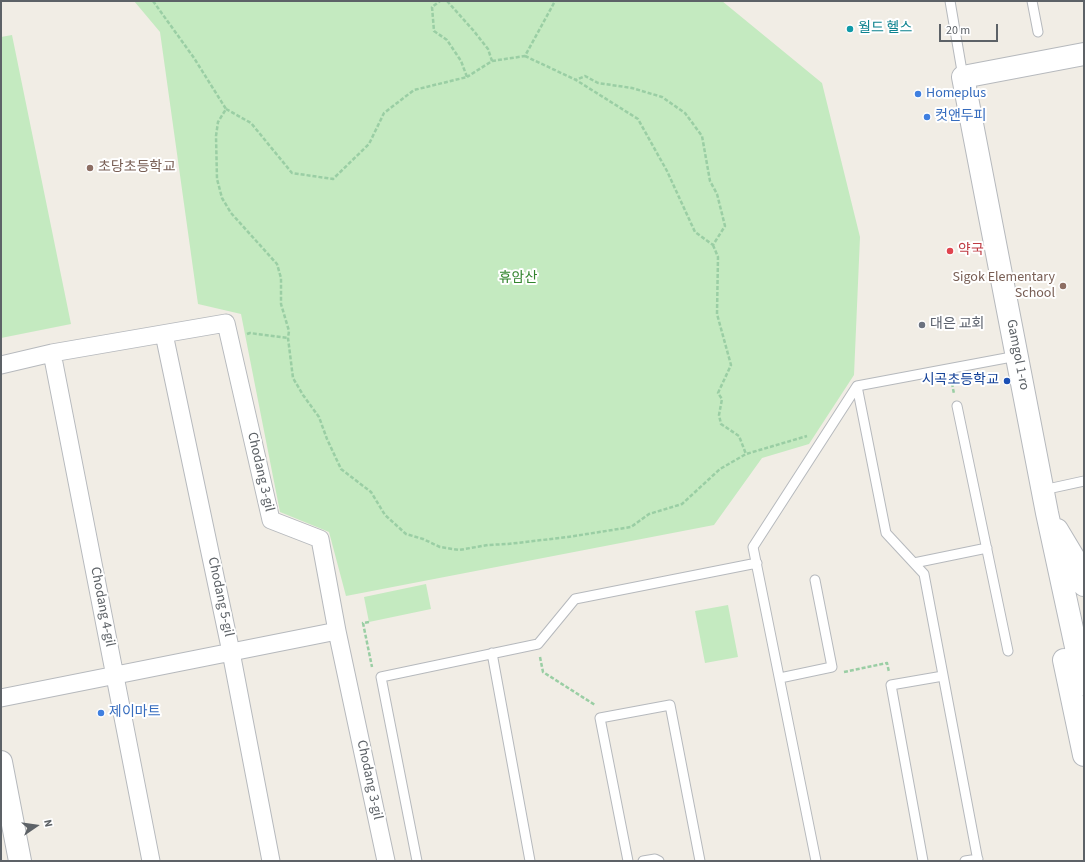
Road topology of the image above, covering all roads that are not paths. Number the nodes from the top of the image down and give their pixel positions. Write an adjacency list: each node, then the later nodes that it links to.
1 (950, 1): 5 (lane)
2 (1032, 1): 3 (lane)
3 (1038, 32)
4 (1084, 54): 5 (street)
5 (963, 76): 8 (street, Gamgol 1-ro)
6 (164, 334): 7 (street, Chodang 3-gil); 20 (street, Chodang 3-gil); 22 (street, Chodang 5-gil)
7 (52, 353): 9 (street, Chodang 3-gil); 24 (street, Chodang 4-gil)
8 (1017, 356): 10 (lane); 13 (street, Gamgol 1-ro)
9 (1, 365)
10 (857, 386): 16 (lane); 17 (lane)
11 (957, 406): 15 (lane)
12 (1084, 481): 13 (lane)
13 (1043, 490): 14 (street, Gamgol 1-ro)
14 (1047, 513): 19 (street); 27 (street, Gamgol 1-ro); 29 (street)
15 (986, 548): 17 (lane); 21 (lane)
16 (757, 563): 23 (lane); 26 (lane)
17 (914, 563): 25 (lane)
18 (815, 580): 26 (lane)
19 (1084, 585)
20 (337, 631): 22 (street); 35 (street, Chodang 3-gil)
21 (1008, 651)
22 (231, 652): 24 (street); 34 (street, Chodang 5-gil)
23 (492, 653): 36 (lane); 37 (lane)
24 (115, 675): 28 (street); 33 (street, Chodang 4-gil)
25 (943, 676): 31 (lane); 43 (lane)
26 (780, 678): 42 (lane)
27 (1084, 684)
28 (1, 698)
29 (1084, 754)
30 (1, 762): 32 (street)
31 (978, 860): 44 (lane)
32 (20, 861)
33 (151, 861)
34 (271, 861)
35 (386, 861)
36 (418, 861)
37 (530, 861)
38 (628, 861): 41 (lane)
39 (643, 861): 40 (lane)
40 (659, 861)
41 (700, 861)
42 (816, 861)
43 (923, 861)
44 (965, 861)

